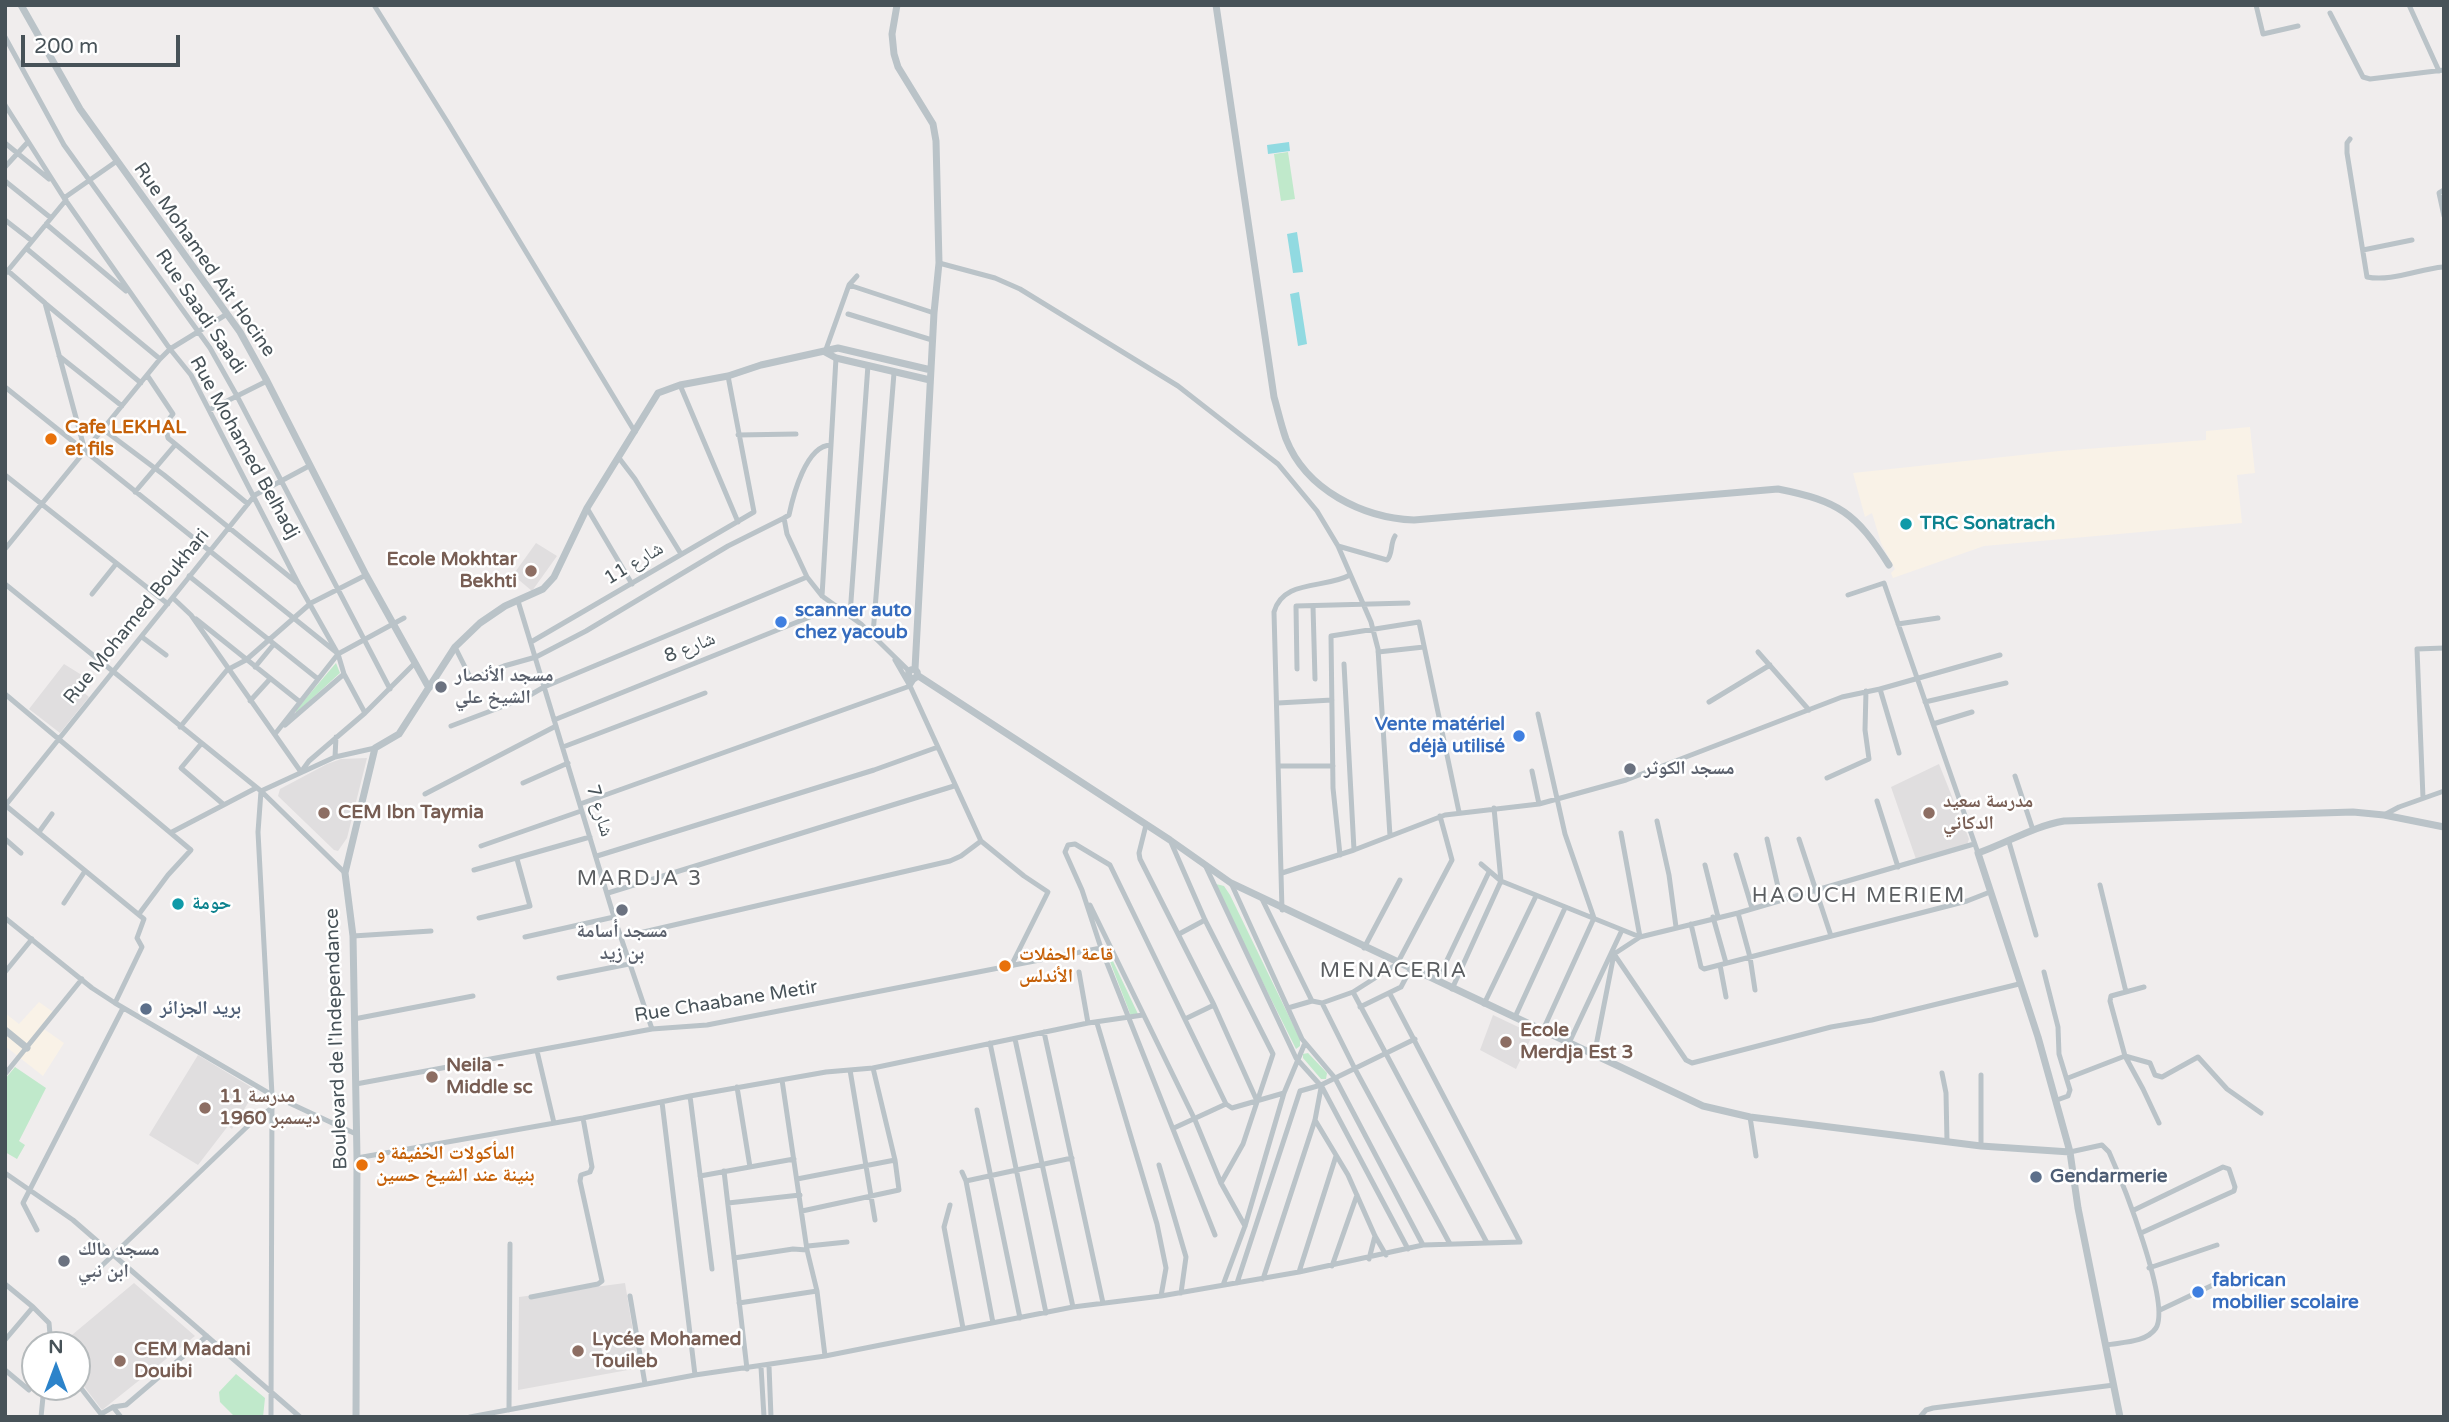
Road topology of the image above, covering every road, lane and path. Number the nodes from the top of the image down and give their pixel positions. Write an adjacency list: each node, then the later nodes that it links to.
1 (21, 5): 16 (street, Rue Mohamed Ait Hocine)
2 (373, 5): 62 (street)
3 (897, 5): 31 (street)
4 (1216, 5): 87 (street)
5 (2256, 5): 8 (street)
6 (2409, 5): 10 (street)
7 (2330, 13): 10 (street)
8 (2298, 26)
9 (5, 37): 18 (street, Rue Saadi Saadi)
10 (2441, 71)
11 (5, 105): 14 (street, Rue Mohamed Belhadj)
12 (2350, 139): 30 (street)
13 (5, 143): 15 (street)
14 (27, 143): 15 (street); 20 (street, Rue Mohamed Belhadj)
15 (17, 152): 17 (street); 20 (street)
16 (117, 161): 18 (street); 39 (street, Rue Mohamed Ait Hocine)
17 (5, 167)
18 (91, 180): 22 (street); 41 (street, Rue Saadi Saadi)
19 (5, 181): 24 (street)
20 (53, 182): 22 (street, Rue Mohamed Belhadj)
21 (2444, 190): 23 (street)
22 (65, 199): 24 (street); 36 (street, Rue Mohamed Belhadj)
23 (2444, 216)
24 (51, 218): 26 (street)
25 (5, 220): 28 (street)
26 (46, 224): 28 (street); 36 (street)
27 (2412, 240): 30 (street)
28 (32, 241): 29 (street)
29 (27, 249): 33 (street); 47 (street)
30 (2363, 250): 32 (street)
31 (939, 263): 38 (street); 82 (street)
32 (2443, 267)
33 (7, 269): 37 (street)
34 (857, 276): 35 (street)
35 (849, 285): 38 (street); 44 (street)
36 (134, 297): 43 (street, Rue Mohamed Belhadj)
37 (45, 303): 45 (street); 55 (street)
38 (934, 313): 42 (street)
39 (226, 314): 41 (street); 54 (street, Rue Mohamed Ait Hocine)
40 (848, 314): 42 (street)
41 (197, 331): 43 (street); 58 (street, Rue Saadi Saadi)
42 (932, 340): 49 (street)
43 (170, 349): 47 (street); 60 (street, Rue Mohamed Belhadj)
44 (825, 352): 46 (street); 49 (street); 52 (street)
45 (59, 355): 59 (street); 67 (street)
46 (836, 358): 48 (street); 66 (street)
47 (160, 359): 51 (street)
48 (868, 365): 50 (street); 108 (street)
49 (931, 370): 53 (street)
50 (894, 373): 53 (street); 115 (street)
51 (147, 375): 55 (street); 65 (street)
52 (728, 376): 56 (street); 64 (street)
53 (930, 380): 139 (street)
54 (267, 381): 58 (street); 69 (street, Rue Mohamed Ait Hocine)
55 (141, 383): 59 (street)
56 (681, 385): 62 (street); 79 (street)
57 (5, 387): 67 (street)
58 (237, 396): 60 (street); 72 (street, Rue Saadi Saadi)
59 (122, 406): 61 (street)
60 (209, 410): 74 (street, Rue Mohamed Belhadj)
61 (104, 430): 67 (street); 70 (street)
62 (635, 432): 68 (street)
63 (796, 434): 64 (street)
64 (738, 435): 79 (street, شارع 11)
65 (175, 445): 70 (street); 75 (street)
66 (831, 445): 78 (street); 98 (street)
67 (85, 451): 73 (street); 76 (street)
68 (619, 458): 77 (street); 85 (street)
69 (309, 466): 72 (street, Rue Mohamed Boukhari); 88 (street, Rue Mohamed Ait Hocine)
70 (155, 469): 73 (street); 80 (street)
71 (5, 475): 76 (street)
72 (282, 481): 74 (street, Rue Mohamed Boukhari); 95 (street, Rue Saadi Saadi)
73 (135, 492): 84 (street)
74 (255, 495): 75 (street, Rue Mohamed Boukhari); 94 (street, Rue Mohamed Belhadj)
75 (248, 503): 80 (street, Rue Mohamed Boukhari)
76 (43, 505): 83 (street); 86 (street)
77 (586, 508): 93 (street); 100 (street)
78 (784, 517): 91 (street); 130 (street)
79 (738, 522): 85 (street, شارع 11)
80 (229, 527): 84 (street, Rue Mohamed Boukhari); 94 (street)
81 (1395, 536): 82 (street)
82 (1338, 546): 89 (street)
83 (5, 550)
84 (210, 551): 90 (street, Rue Mohamed Boukhari); 109 (street)
85 (681, 554): 93 (street, شارع 11)
86 (116, 564): 96 (street); 103 (street)
87 (1889, 565)
88 (366, 575): 95 (street); 113 (street, Rue Mohamed Ait Hocine)
89 (1350, 575): 104 (street); 159 (street)
90 (189, 576): 99 (street, Rue Mohamed Boukhari); 117 (street)
91 (807, 577): 98 (street); 147 (street)
92 (5, 584): 138 (street)
93 (632, 584): 119 (street, شارع 11)
94 (299, 585): 101 (street, Rue Mohamed Belhadj)
95 (338, 590): 101 (street); 118 (street, Rue Saadi Saadi)
96 (92, 594)
97 (1848, 595): 112 (street)
98 (822, 596): 105 (street)
99 (173, 598): 103 (street, Rue Mohamed Boukhari); 107 (street)
100 (518, 601): 119 (street, شارع 7); 121 (street)
101 (311, 603): 109 (street); 127 (street, Rue Mohamed Belhadj)
102 (1408, 603): 104 (street)
103 (168, 604): 116 (street, Rue Mohamed Boukhari)
104 (1364, 605): 106 (street); 114 (street)
105 (837, 606): 108 (street); 164 (street, شارع 8)
106 (1313, 606): 136 (street); 142 (street)
107 (191, 615): 131 (street); 137 (street)
108 (850, 615): 115 (street)
109 (293, 617): 117 (street); 127 (street)
110 (404, 618): 113 (street)
111 (1938, 618): 112 (street)
112 (1898, 624): 143 (street)
113 (393, 625): 118 (street); 132 (street, Rue Mohamed Ait Hocine)
114 (1373, 629): 122 (street); 125 (street); 154 (street)
115 (873, 634): 124 (street)
116 (142, 637): 129 (street); 138 (street, Rue Mohamed Boukhari)
117 (268, 639): 120 (street); 131 (street)
118 (365, 641): 127 (street); 149 (street, Rue Saadi Saadi)
119 (531, 642): 130 (street, شارع 7)
120 (274, 644): 135 (street); 144 (street)
121 (455, 647): 130 (street); 148 (street)
122 (1424, 647): 125 (street); 197 (street)
123 (2444, 648): 189 (street)
124 (890, 651): 139 (street); 146 (street)
125 (1378, 652): 208 (street)
126 (1758, 652): 134 (street)
127 (338, 654): 140 (street, Rue Mohamed Belhadj); 144 (street)
128 (2000, 654): 143 (street)
129 (166, 655)
130 (536, 657): 147 (street, شارع 7)
131 (246, 660): 135 (street); 137 (street)
132 (415, 663): 148 (street, Rue Mohamed Ait Hocine); 149 (street)
133 (1344, 664): 218 (street)
134 (1770, 665): 157 (street); 160 (street)
135 (255, 667): 141 (street)
136 (1297, 669)
137 (227, 670): 155 (street); 167 (street)
138 (114, 671): 167 (street); 170 (street, Rue Mohamed Boukhari)
139 (914, 673): 146 (street); 202 (street)
140 (344, 674): 162 (street, Rue Mohamed Belhadj); 168 (street)
141 (270, 679): 155 (street); 156 (street)
142 (1315, 679)
143 (1917, 679): 150 (street); 158 (street)
144 (318, 680): 156 (street)
145 (2006, 682): 158 (street)
146 (910, 686): 173 (street); 195 (street)
147 (544, 687): 164 (street, شارع 7); 166 (street)
148 (429, 688): 174 (street)
149 (390, 689): 162 (street)
150 (1880, 689): 151 (street); 175 (street)
151 (1866, 691): 160 (street); 183 (street)
152 (705, 693): 172 (street)
153 (5, 695): 170 (street)
154 (1332, 700): 159 (street); 179 (street)
155 (250, 701): 168 (street)
156 (300, 702): 168 (street)
157 (1709, 702)
158 (1925, 702): 165 (street)
159 (1278, 703): 178 (street)
160 (1809, 710): 190 (street)
161 (1972, 712): 165 (street)
162 (365, 713): 169 (street)
163 (1538, 714): 190 (street)
164 (555, 723): 172 (street, شارع 7); 188 (street, شارع 8)
165 (1933, 724): 216 (street)
166 (451, 726)
167 (180, 727): 171 (street)
168 (275, 734): 181 (street)
169 (336, 737): 176 (street); 181 (street)
170 (60, 738): 194 (street, Rue Mohamed Boukhari); 206 (street)
171 (201, 744): 186 (street); 192 (street)
172 (563, 747): 177 (street, شارع 7)
173 (938, 747): 185 (street); 223 (street)
174 (374, 748): 176 (street); 232 (street, Boulevard de l'Independance)
175 (1899, 753)
176 (335, 757): 181 (street)
177 (568, 763): 184 (street); 195 (street, شارع 7)
178 (1279, 766): 179 (street); 233 (street)
179 (1333, 766): 221 (street)
180 (1532, 771): 193 (street)
181 (301, 772): 186 (street)
182 (2015, 776): 204 (street)
183 (1827, 778)
184 (523, 783)
185 (954, 786): 214 (street); 241 (street)
186 (258, 789): 192 (street); 232 (street); 336 (street)
187 (2444, 791): 189 (street)
188 (425, 794)
189 (2423, 798): 199 (street)
190 (1557, 799): 193 (street); 255 (street)
191 (1877, 801): 228 (street)
192 (223, 804): 206 (street)
193 (1539, 804): 196 (street)
194 (5, 806): 205 (street)
195 (581, 807): 209 (street, شارع 7); 217 (street)
196 (1494, 808): 197 (street); 235 (street)
197 (1459, 812): 200 (street)
198 (52, 814): 205 (street)
199 (2384, 815): 203 (street); 204 (street)
200 (1440, 816): 208 (street); 274 (street)
201 (1657, 821): 258 (street)
202 (1146, 825): 213 (street); 261 (street)
203 (2444, 827)
204 (2033, 830): 215 (street)
205 (39, 832): 230 (street)
206 (172, 832): 250 (street)
207 (1621, 833): 267 (street)
208 (1391, 836): 218 (street)
209 (590, 837): 223 (street, شارع 7); 224 (street)
210 (5, 839): 219 (street)
211 (1767, 839): 244 (street)
212 (1799, 839): 239 (street)
213 (1170, 840): 226 (street); 256 (street)
214 (981, 841): 266 (street); 276 (street)
215 (2009, 842): 220 (street); 262 (street)
216 (1974, 844): 220 (street); 228 (street)
217 (481, 846)
218 (1354, 850): 221 (street)
219 (21, 853)
220 (1978, 853): 240 (street)
221 (1340, 855): 233 (street)
222 (1737, 855): 247 (street)
223 (597, 856): 241 (street, شارع 7)
224 (517, 859): 229 (street); 254 (street)
225 (1482, 864): 231 (street)
226 (1205, 865): 236 (street); 322 (street)
227 (1705, 865): 252 (street)
228 (1898, 867): 239 (street)
229 (474, 870)
230 (85, 871): 245 (street); 250 (street)
231 (1489, 872): 235 (street); 283 (street)
232 (345, 873): 263 (street, Boulevard de l'Independance)
233 (1282, 873): 248 (street)
234 (1400, 880): 270 (street)
235 (1501, 881): 242 (street); 286 (street)
236 (1231, 883): 243 (street); 300 (street)
237 (2100, 885): 289 (street)
238 (1082, 890): 269 (street); 301 (street); 304 (street)
239 (1814, 891): 244 (street); 264 (street)
240 (1990, 892): 264 (street); 284 (street)
241 (608, 893): 251 (street, شارع 7)
242 (1536, 897): 246 (street); 296 (street)
243 (1262, 899): 248 (street); 293 (street)
244 (1781, 900): 247 (street)
245 (64, 903)
246 (1564, 908): 255 (street); 303 (street)
247 (1752, 908): 249 (street)
248 (1282, 909): 270 (street)
249 (1738, 913): 252 (street); 272 (street)
250 (139, 914): 294 (street)
251 (614, 917): 265 (street); 266 (street, شارع 7)
252 (1716, 917): 257 (street); 275 (street)
253 (5, 918): 268 (street)
254 (479, 918)
255 (1594, 918): 259 (street); 310 (street)
256 (1205, 920): 261 (street); 339 (street)
257 (1691, 924): 258 (street); 275 (street)
258 (1676, 927): 267 (street)
259 (1622, 930): 267 (street); 316 (street)
260 (430, 931): 263 (street)
261 (1179, 934): 297 (street)
262 (2036, 935)
263 (353, 936): 305 (street, Boulevard de l'Independance)
264 (1831, 936): 272 (street)
265 (525, 937)
266 (622, 937): 273 (street, شارع 7)
267 (1640, 937): 271 (street)
268 (32, 939): 278 (street); 282 (street)
269 (1101, 948): 276 (street, Rue Chaabane Metir); 302 (street)
270 (1364, 948): 274 (street)
271 (1614, 954): 284 (street); 320 (street)
272 (1750, 957): 275 (street); 287 (street)
273 (629, 964): 281 (street); 308 (street, شارع 7)
274 (1397, 964): 277 (street); 288 (street)
275 (1723, 964): 292 (street)
276 (1012, 966): 308 (street, Rue Chaabane Metir)
277 (1410, 970): 283 (street); 290 (street)
278 (5, 972)
279 (1079, 972): 306 (street)
280 (2044, 972): 330 (street)
281 (559, 978)
282 (82, 979): 294 (street); 317 (street)
283 (1437, 981): 286 (street)
284 (2019, 984): 338 (street)
285 (2144, 987): 289 (street)
286 (1452, 989): 296 (street)
287 (1755, 990)
288 (1353, 992): 295 (street); 298 (street)
289 (2126, 992): 321 (street)
290 (1390, 994): 298 (street); 313 (street)
291 (473, 996): 305 (street)
292 (1726, 998)
293 (1312, 1001): 295 (street); 300 (street)
294 (115, 1003): 299 (street)
295 (1322, 1003): 324 (street)
296 (1484, 1004): 303 (street)
297 (1214, 1005): 304 (street); 339 (street)
298 (1360, 1007): 319 (street)
299 (123, 1008): 336 (street); 375 (street)
300 (1288, 1008): 315 (street)
301 (1143, 1015): 302 (street); 347 (street)
302 (1128, 1017): 307 (street); 351 (street)
303 (1515, 1017): 310 (street)
304 (1185, 1018): 341 (street)
305 (354, 1019): 332 (street, Boulevard de l'Independance)
306 (1088, 1023): 307 (street); 311 (street)
307 (1097, 1023): 414 (street)
308 (652, 1029): 318 (street, Rue Chaabane Metir)
309 (5, 1030): 317 (street)
310 (1543, 1030): 316 (street)
311 (1044, 1032): 312 (street); 360 (street)
312 (1015, 1039): 314 (street); 362 (street)
313 (1415, 1039): 319 (street); 389 (street)
314 (990, 1043): 323 (street); 366 (street)
315 (1304, 1043): 322 (street); 329 (street)
316 (1569, 1043): 320 (street)
317 (27, 1048): 326 (street)
318 (537, 1051): 332 (street, Rue Chaabane Metir); 349 (street)
319 (1387, 1053): 324 (street); 389 (street)
320 (1594, 1056): 345 (street)
321 (2125, 1056): 330 (street); 344 (street); 350 (street)
322 (1297, 1058): 333 (street); 335 (street)
323 (873, 1068): 325 (street); 361 (street)
324 (1355, 1069): 329 (street); 392 (street)
325 (850, 1070): 331 (street); 363 (street)
326 (5, 1073)
327 (1942, 1073): 353 (street)
328 (1981, 1075): 354 (street)
329 (1335, 1078): 333 (street); 393 (street)
330 (2068, 1078): 338 (street)
331 (782, 1080): 334 (street); 359 (street)
332 (356, 1084): 352 (street, Boulevard de l'Independance)
333 (1321, 1085): 348 (street); 396 (street); 408 (street)
334 (737, 1087): 337 (street); 365 (street)
335 (1284, 1093): 339 (street); 384 (street)
336 (272, 1095): 342 (street); 352 (street)
337 (690, 1096): 340 (street); 371 (street)
338 (2057, 1100): 355 (street)
339 (1257, 1101): 341 (street); 374 (street)
340 (662, 1102): 346 (street); 434 (street)
341 (1226, 1104): 347 (street)
342 (272, 1108): 398 (street); 438 (street)
343 (977, 1110): 370 (street)
344 (2261, 1113)
345 (1750, 1117): 353 (street); 357 (street)
346 (583, 1118): 349 (street); 415 (street)
347 (1195, 1120): 351 (street); 374 (street)
348 (1315, 1120): 356 (street); 407 (street)
349 (554, 1123): 358 (street)
350 (2159, 1124)
351 (1174, 1128): 387 (street)
352 (356, 1135): 358 (street, Boulevard de l'Independance)
353 (1947, 1142): 354 (street)
354 (1981, 1146): 355 (street)
355 (2070, 1152): 381 (street); 428 (street)
356 (1336, 1156): 377 (street); 404 (street)
357 (1756, 1156)
358 (357, 1158): 446 (street, Boulevard de l'Independance)
359 (794, 1158): 365 (street); 372 (street)
360 (1072, 1158): 362 (street); 417 (street)
361 (895, 1160): 363 (street); 378 (street)
362 (1044, 1164): 366 (street); 419 (street)
363 (864, 1165): 372 (street); 378 (street)
364 (1159, 1165): 412 (street)
365 (750, 1167): 367 (street)
366 (1017, 1170): 370 (street); 421 (street)
367 (724, 1171): 371 (street); 379 (street)
368 (962, 1172): 373 (street)
369 (5, 1173): 375 (street)
370 (990, 1175): 373 (street); 422 (street)
371 (700, 1176): 403 (street)
372 (797, 1179): 376 (street)
373 (966, 1181): 423 (street)
374 (1221, 1183): 384 (street)
375 (29, 1190): 385 (street); 398 (street)
376 (800, 1195): 379 (street); 382 (street)
377 (1357, 1195): 388 (street); 401 (street)
378 (870, 1197): 382 (street); 383 (street)
379 (728, 1203): 399 (street)
380 (950, 1205): 424 (street)
381 (2134, 1210): 386 (street); 386 (street)
382 (802, 1211): 395 (street)
383 (875, 1220)
384 (1245, 1226): 410 (street)
385 (37, 1230)
386 (2141, 1233): 402 (street)
387 (1215, 1235)
388 (1375, 1236): 397 (street); 400 (street)
389 (1486, 1241): 392 (street)
390 (847, 1242): 395 (street)
391 (510, 1244): 441 (street)
392 (1450, 1244): 393 (street)
393 (1423, 1245): 396 (street)
394 (2217, 1245): 402 (street)
395 (808, 1248): 399 (street); 411 (street)
396 (1408, 1249): 397 (street)
397 (1386, 1255): 400 (street)
398 (113, 1256): 406 (street); 426 (street)
399 (734, 1258): 416 (street)
400 (1369, 1259): 401 (street)
401 (1332, 1266): 404 (street)
402 (2149, 1268): 420 (street)
403 (712, 1269)
404 (1298, 1272): 407 (street)
405 (2234, 1275): 420 (street)
406 (90, 1276)
407 (1263, 1279): 408 (street)
408 (1237, 1283): 410 (street)
409 (5, 1284): 418 (street)
410 (1223, 1286): 412 (street)
411 (817, 1291): 416 (street); 429 (street)
412 (1181, 1293): 414 (street)
413 (630, 1296): 436 (street)
414 (1161, 1296): 417 (street)
415 (531, 1297)
416 (739, 1303): 432 (street)
417 (1103, 1303): 419 (street)
418 (33, 1307): 425 (street); 427 (street)
419 (1073, 1307): 421 (street)
420 (2160, 1310): 428 (street)
421 (1046, 1313): 422 (street)
422 (1020, 1318): 423 (street)
423 (993, 1322): 424 (street)
424 (963, 1328): 429 (street)
425 (50, 1331)
426 (207, 1336): 438 (street); 440 (street)
427 (5, 1340)
428 (2106, 1345): 437 (street)
429 (825, 1356): 430 (street)
430 (769, 1366): 431 (street); 449 (street)
431 (761, 1367): 432 (street); 448 (street)
432 (747, 1369): 434 (street)
433 (5, 1370): 435 (street)
434 (695, 1375): 436 (street)
435 (21, 1383)
436 (645, 1384): 441 (street)
437 (2114, 1385): 450 (street); 451 (street)
438 (272, 1394): 444 (street); 445 (street)
439 (89, 1401): 442 (street)
440 (113, 1407): 442 (street); 443 (street)
441 (509, 1410): 447 (street)
442 (99, 1416)
443 (121, 1417)
444 (271, 1417)
445 (300, 1417)
446 (356, 1417)
447 (470, 1417)
448 (764, 1417)
449 (771, 1417)
450 (1920, 1417)
451 (2120, 1417)

